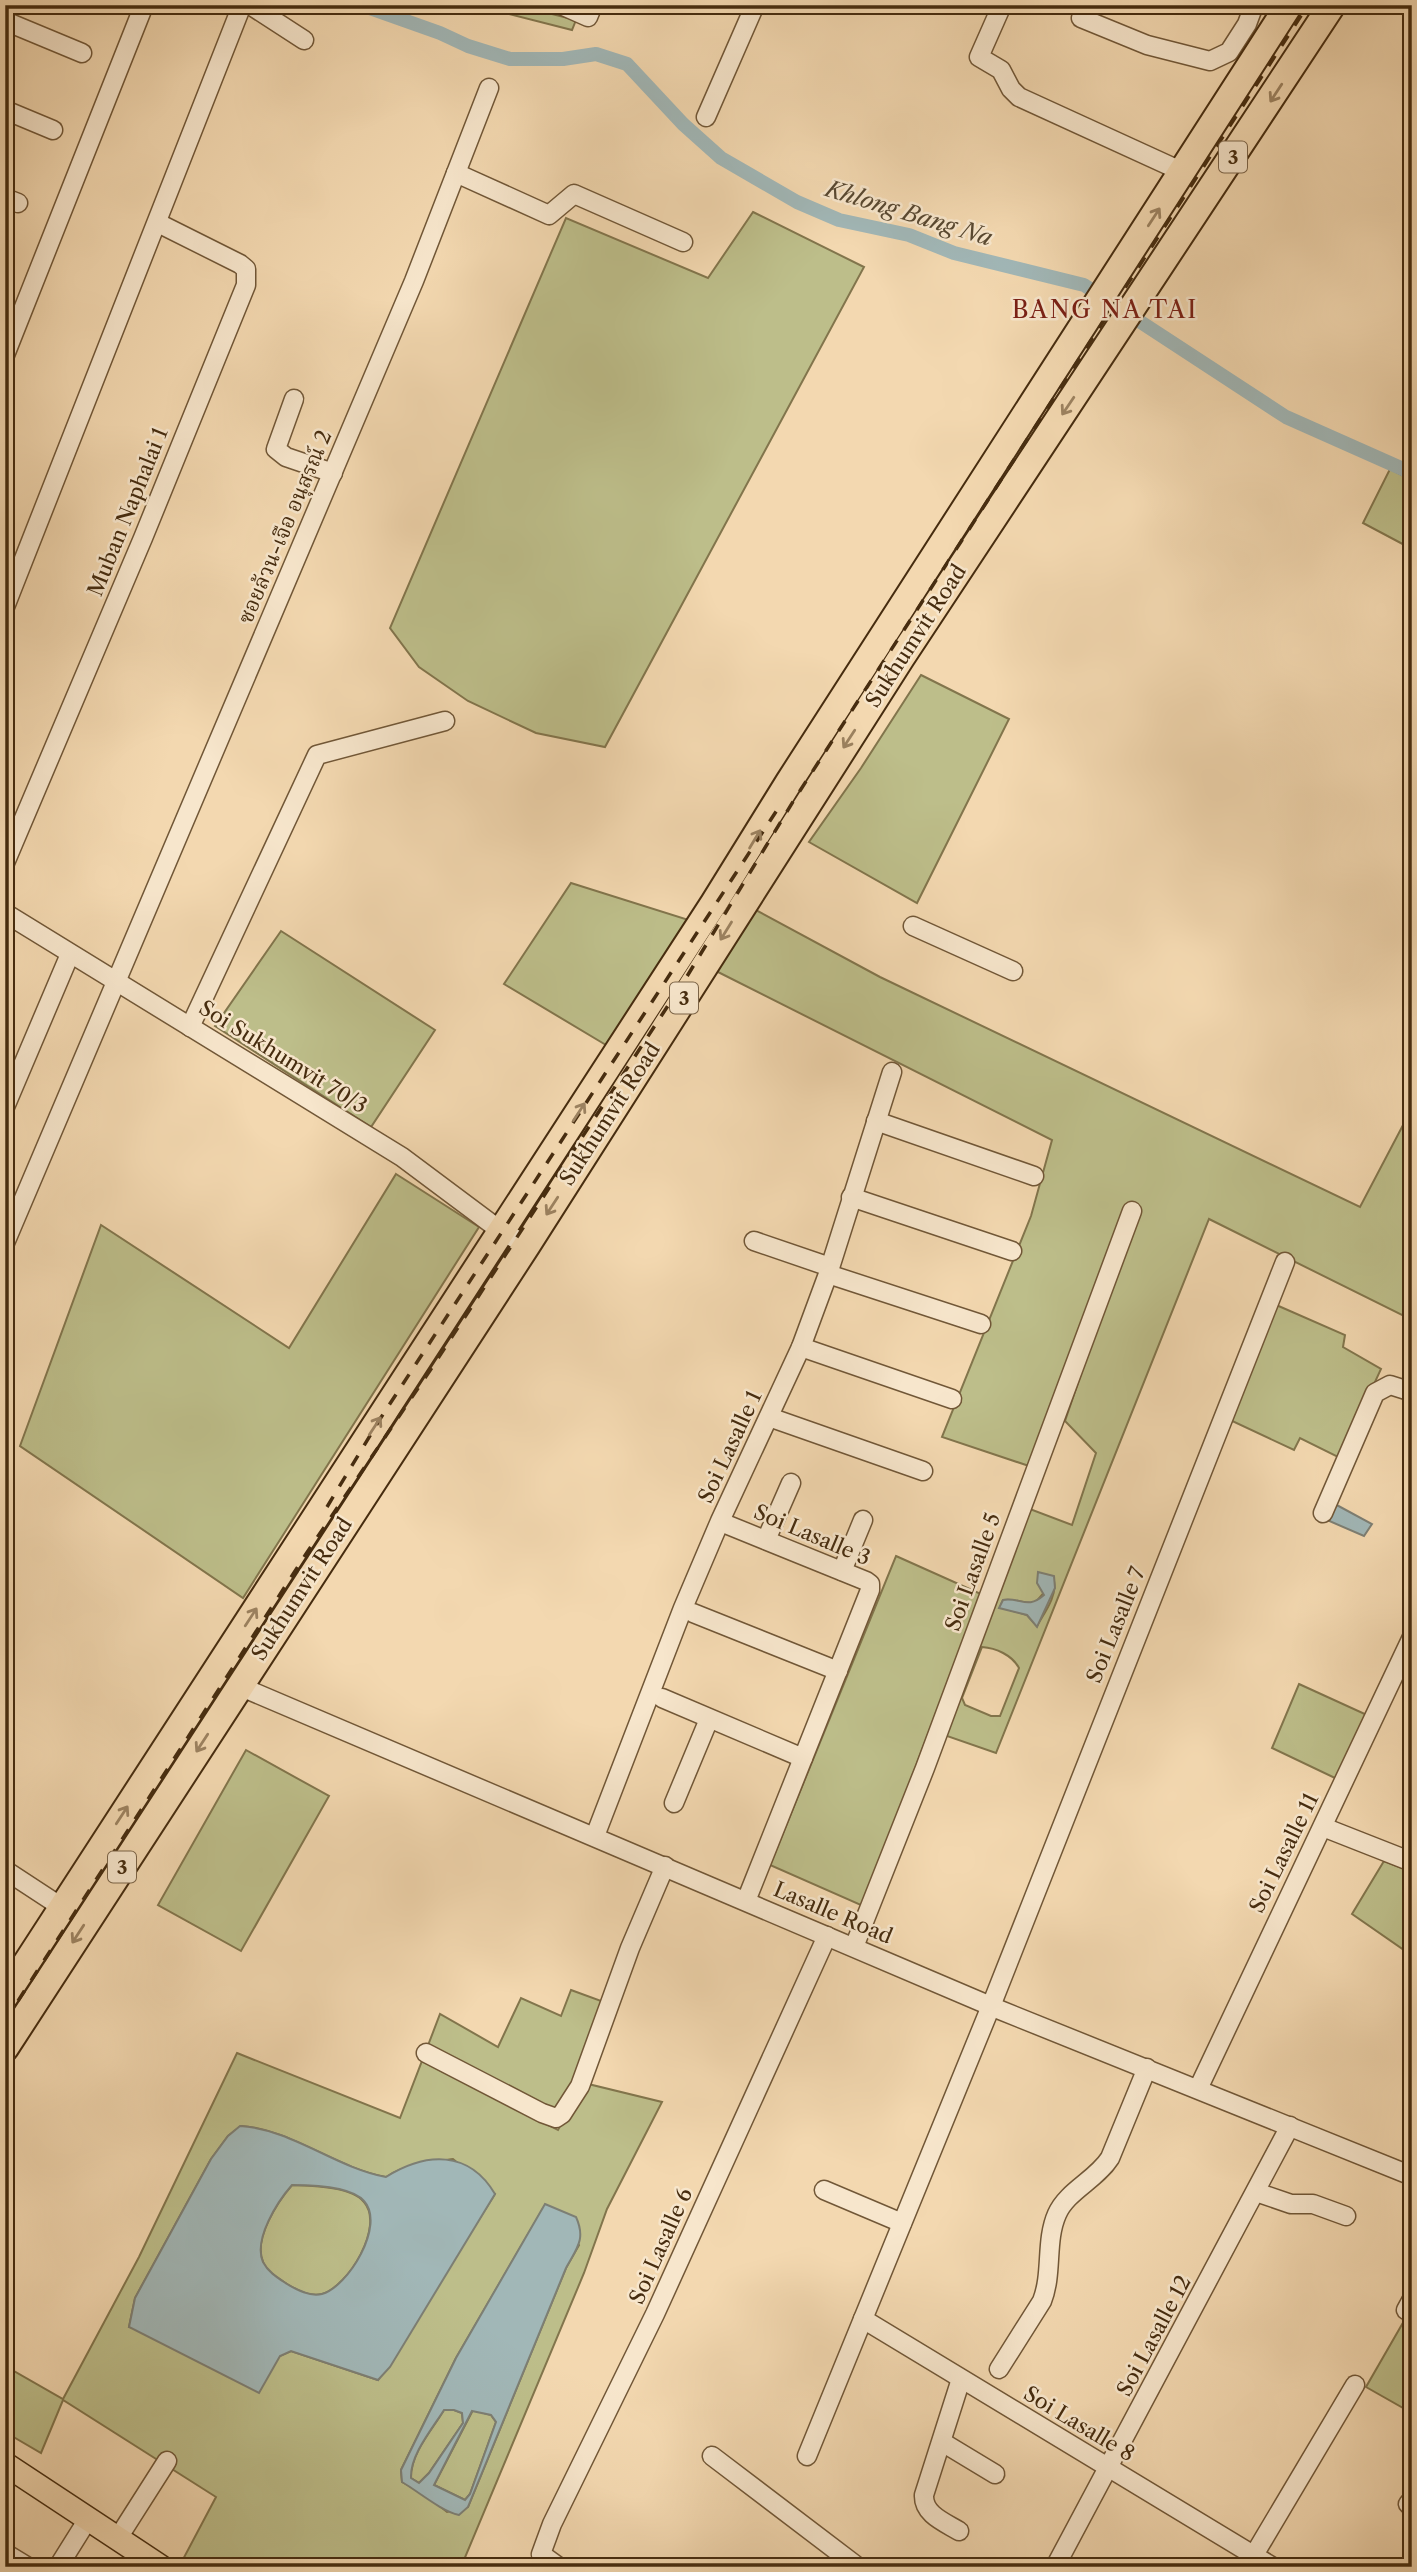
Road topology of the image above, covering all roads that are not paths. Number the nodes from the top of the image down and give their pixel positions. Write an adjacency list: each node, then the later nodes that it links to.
1 (144, 5): 27 (street)
2 (242, 5): 25 (street)
3 (250, 5): 15 (street)
4 (561, 5): 5 (street)
5 (593, 5)
6 (755, 5): 21 (street)
7 (1002, 5): 23 (street)
8 (1086, 5): 17 (street)
9 (1254, 5): 17 (street)
10 (1289, 5): 18 (highway, Sukhumvit Road / 3)
11 (1332, 5): 14 (highway, Sukhumvit Road / 3)
12 (1339, 5): 14 (highway)
13 (5, 21): 16 (street)
14 (1313, 36): 48 (highway, Sukhumvit Road / 3, one-way to 48)
15 (304, 40)
16 (82, 53)
17 (1218, 59): 18 (street)
18 (1243, 78): 23 (highway, Sukhumvit Road / 3)
19 (489, 88): 24 (street, ซอยล้วน-เจือ อนุสรณ์ 2)
20 (5, 110): 22 (street)
21 (706, 117)
22 (53, 130)
23 (1183, 172): 45 (highway, Sukhumvit Road / 3, one-way to 23)
24 (456, 173): 26 (street); 29 (street, ซอยล้วน-เจือ อนุสรณ์ 2)
25 (158, 223): 30 (street); 32 (street, Muban Naphalai 1)
26 (683, 243)
27 (5, 355)
28 (294, 398): 29 (street)
29 (333, 473): 37 (street, ซอยล้วน-เจือ อนุสรณ์ 2)
30 (5, 607)
31 (444, 721): 38 (street)
32 (5, 863)
33 (5, 913): 35 (street, Soi Sukhumvit 70/3)
34 (912, 926): 36 (street)
35 (70, 954): 37 (street, Soi Sukhumvit 70/3); 40 (street)
36 (1013, 971)
37 (117, 982): 38 (street, Soi Sukhumvit 70/3); 47 (street, ซอยล้วน-เจือ อนุสรณ์ 2)
38 (190, 1027): 45 (street, Soi Sukhumvit 70/3)
39 (892, 1072): 41 (street, Soi Lasalle 1)
40 (5, 1107)
41 (876, 1121): 42 (street); 43 (street, Soi Lasalle 1)
42 (1034, 1176)
43 (851, 1197): 49 (street); 51 (street, Soi Lasalle 1)
44 (1132, 1211): 81 (street, Soi Lasalle 5)
45 (501, 1231): 48 (street, Soi Sukhumvit 70/3); 67 (highway, Sukhumvit Road / 3, one-way to 45)
46 (754, 1241): 51 (street)
47 (5, 1243)
48 (527, 1245): 68 (highway, Sukhumvit Road / 3)
49 (1012, 1251)
50 (1285, 1262): 83 (street, Soi Lasalle 7)
51 (829, 1270): 52 (street); 53 (street, Soi Lasalle 1)
52 (981, 1324)
53 (802, 1347): 55 (street); 56 (street, Soi Lasalle 1)
54 (1412, 1392): 59 (street)
55 (952, 1399)
56 (769, 1417): 57 (street); 74 (street, Soi Lasalle 1)
57 (923, 1471)
58 (791, 1483): 62 (street)
59 (1323, 1513)
60 (863, 1520): 63 (street)
61 (728, 1525): 62 (street, Soi Lasalle 3)
62 (766, 1540): 63 (street, Soi Lasalle 3)
63 (842, 1571): 66 (street, Soi Lasalle 3)
64 (692, 1613): 66 (street)
65 (1412, 1637): 73 (street, Soi Lasalle 11)
66 (838, 1671): 71 (street, Soi Lasalle 3)
67 (214, 1674): 68 (highway); 79 (highway, Sukhumvit Road / 3, one-way to 67)
68 (239, 1686): 74 (street, Lasalle Road); 84 (highway, Sukhumvit Road / 3, one-way to 84)
69 (662, 1698): 70 (street)
70 (709, 1719): 71 (street); 72 (street)
71 (803, 1758): 78 (street, Soi Lasalle 3)
72 (674, 1802)
73 (1323, 1827): 75 (street); 87 (street, Soi Lasalle 11)
74 (595, 1836): 76 (street, Lasalle Road)
75 (1412, 1862)
76 (664, 1866): 78 (street, Lasalle Road); 85 (street)
77 (5, 1870): 79 (street)
78 (746, 1901): 80 (street, Lasalle Road)
79 (63, 1908): 82 (highway, Sukhumvit Road / 3)
80 (827, 1936): 81 (street, Lasalle Road); 116 (street, Soi Lasalle 6)
81 (854, 1947): 83 (street, Lasalle Road)
82 (5, 1996)
83 (991, 2006): 86 (street, Lasalle Road); 93 (street)
84 (5, 2048)
85 (426, 2053)
86 (1147, 2068): 87 (street, Lasalle Road); 95 (street)
87 (1198, 2089): 88 (street, Lasalle Road)
88 (1290, 2126): 89 (street, Lasalle Road); 91 (street, Soi Lasalle 12)
89 (1412, 2176)
90 (824, 2190): 93 (street)
91 (1256, 2192): 92 (street); 104 (street, Soi Lasalle 12)
92 (1346, 2216)
93 (902, 2223): 94 (street)
94 (863, 2319): 96 (street, Soi Lasalle 8); 101 (street)
95 (999, 2369): 96 (street); 98 (street)
96 (968, 2383): 98 (street, Soi Lasalle 8); 99 (street)
97 (1355, 2385): 112 (street)
98 (992, 2398): 104 (street, Soi Lasalle 8)
99 (942, 2442): 105 (street); 109 (street)
100 (712, 2456): 117 (street)
101 (807, 2456)
102 (167, 2461): 110 (street)
103 (5, 2464): 108 (main road)
104 (1108, 2468): 112 (street, Soi Lasalle 8); 118 (street, Soi Lasalle 12)
105 (995, 2474)
106 (1412, 2498): 107 (street)
107 (1412, 2505)
108 (88, 2518): 110 (main road); 114 (street)
109 (958, 2531)
110 (118, 2538): 115 (main road)
111 (5, 2553): 113 (street)
112 (1261, 2562)
113 (28, 2567)
114 (58, 2567)
115 (161, 2567)
116 (559, 2567)
117 (858, 2567)
118 (1055, 2567)

